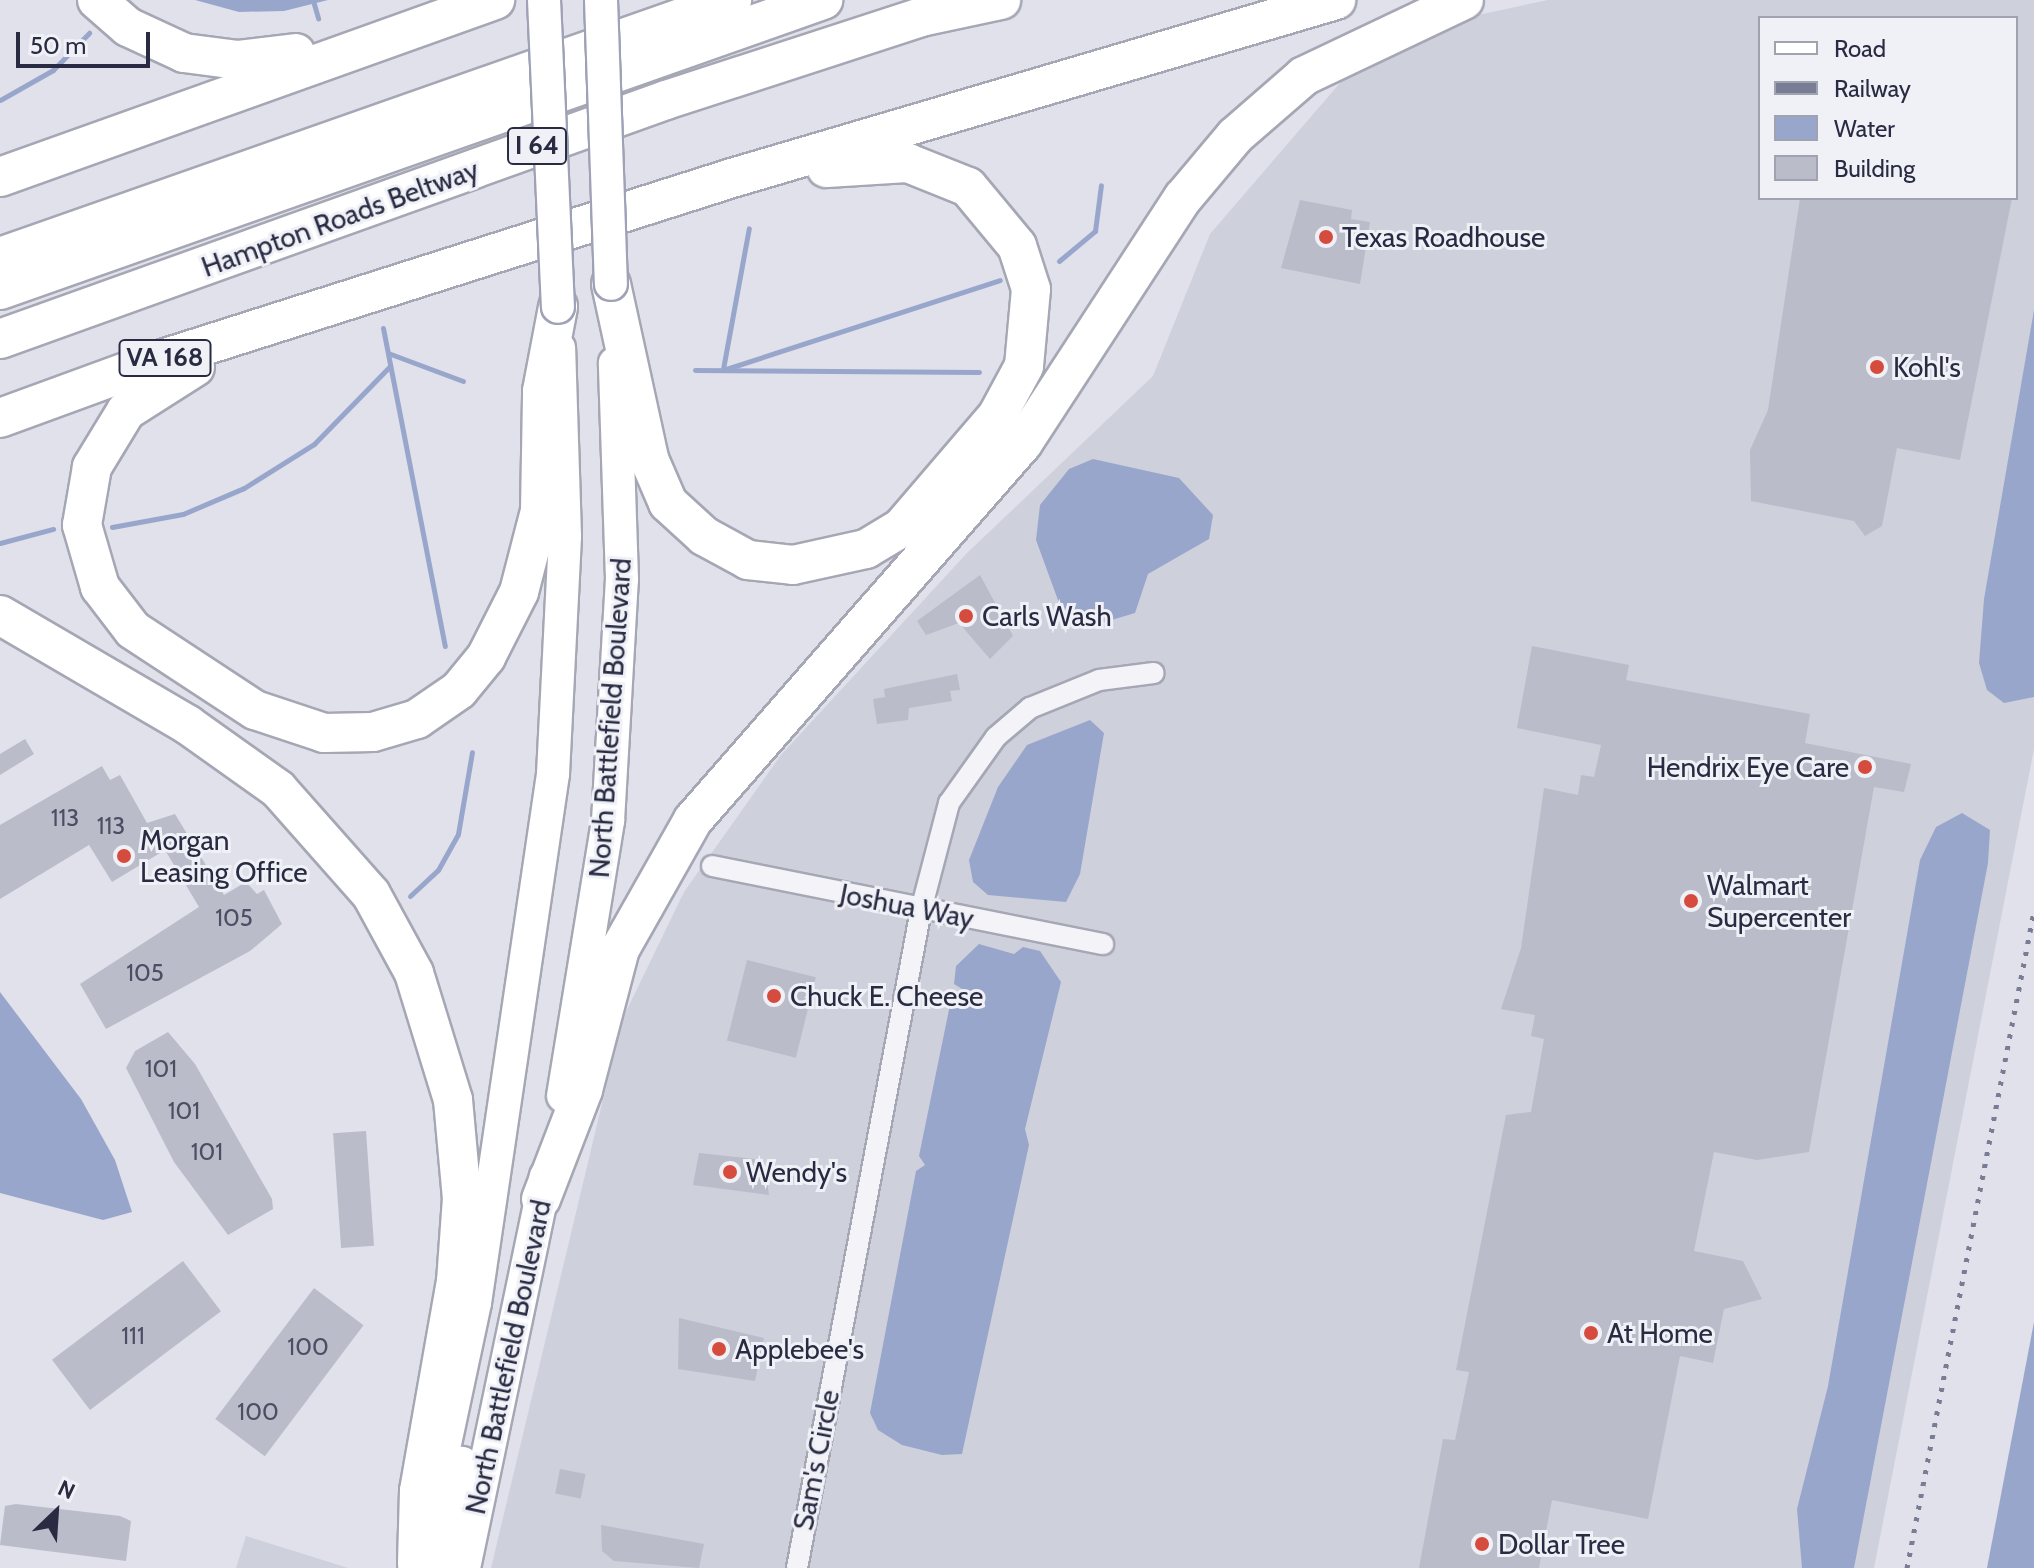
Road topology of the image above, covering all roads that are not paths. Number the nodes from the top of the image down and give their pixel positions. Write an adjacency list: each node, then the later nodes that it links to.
1 (97, 0): 11 (highway)
2 (495, 0): 11 (highway)
3 (544, 0): 19 (main road, North Battlefield Boulevard, bridge)
4 (601, 0): 16 (main road, North Battlefield Boulevard, bridge)
5 (732, 0): 14 (highway)
6 (823, 0): 17 (highway)
7 (935, 0): 20 (highway)
8 (1001, 0): 15 (highway, Hampton Roads Beltway / I 64)
9 (1336, 0): 13 (highway)
10 (1464, 0): 29 (highway)
11 (458, 12): 12 (highway)
12 (0, 177)
13 (732, 178): 16 (highway); 18 (highway)
14 (0, 257)
15 (155, 284): 21 (highway, Hampton Roads Beltway / I 64); 22 (highway)
16 (611, 284): 29 (main road, North Battlefield Boulevard)
17 (0, 290)
18 (333, 306): 19 (highway); 23 (highway, VA 168)
19 (558, 307): 30 (main road, North Battlefield Boulevard)
20 (0, 321)
21 (0, 339)
22 (0, 347)
23 (0, 418)
24 (0, 615): 30 (highway)
25 (1154, 673): 27 (street, Sam's Circle)
26 (712, 866): 27 (street, Joshua Way)
27 (921, 910): 28 (street, Joshua Way); 32 (street, Sam's Circle)
28 (1103, 944)
29 (541, 1199): 31 (main road, North Battlefield Boulevard)
30 (424, 1567)
31 (464, 1568)
32 (797, 1568)

